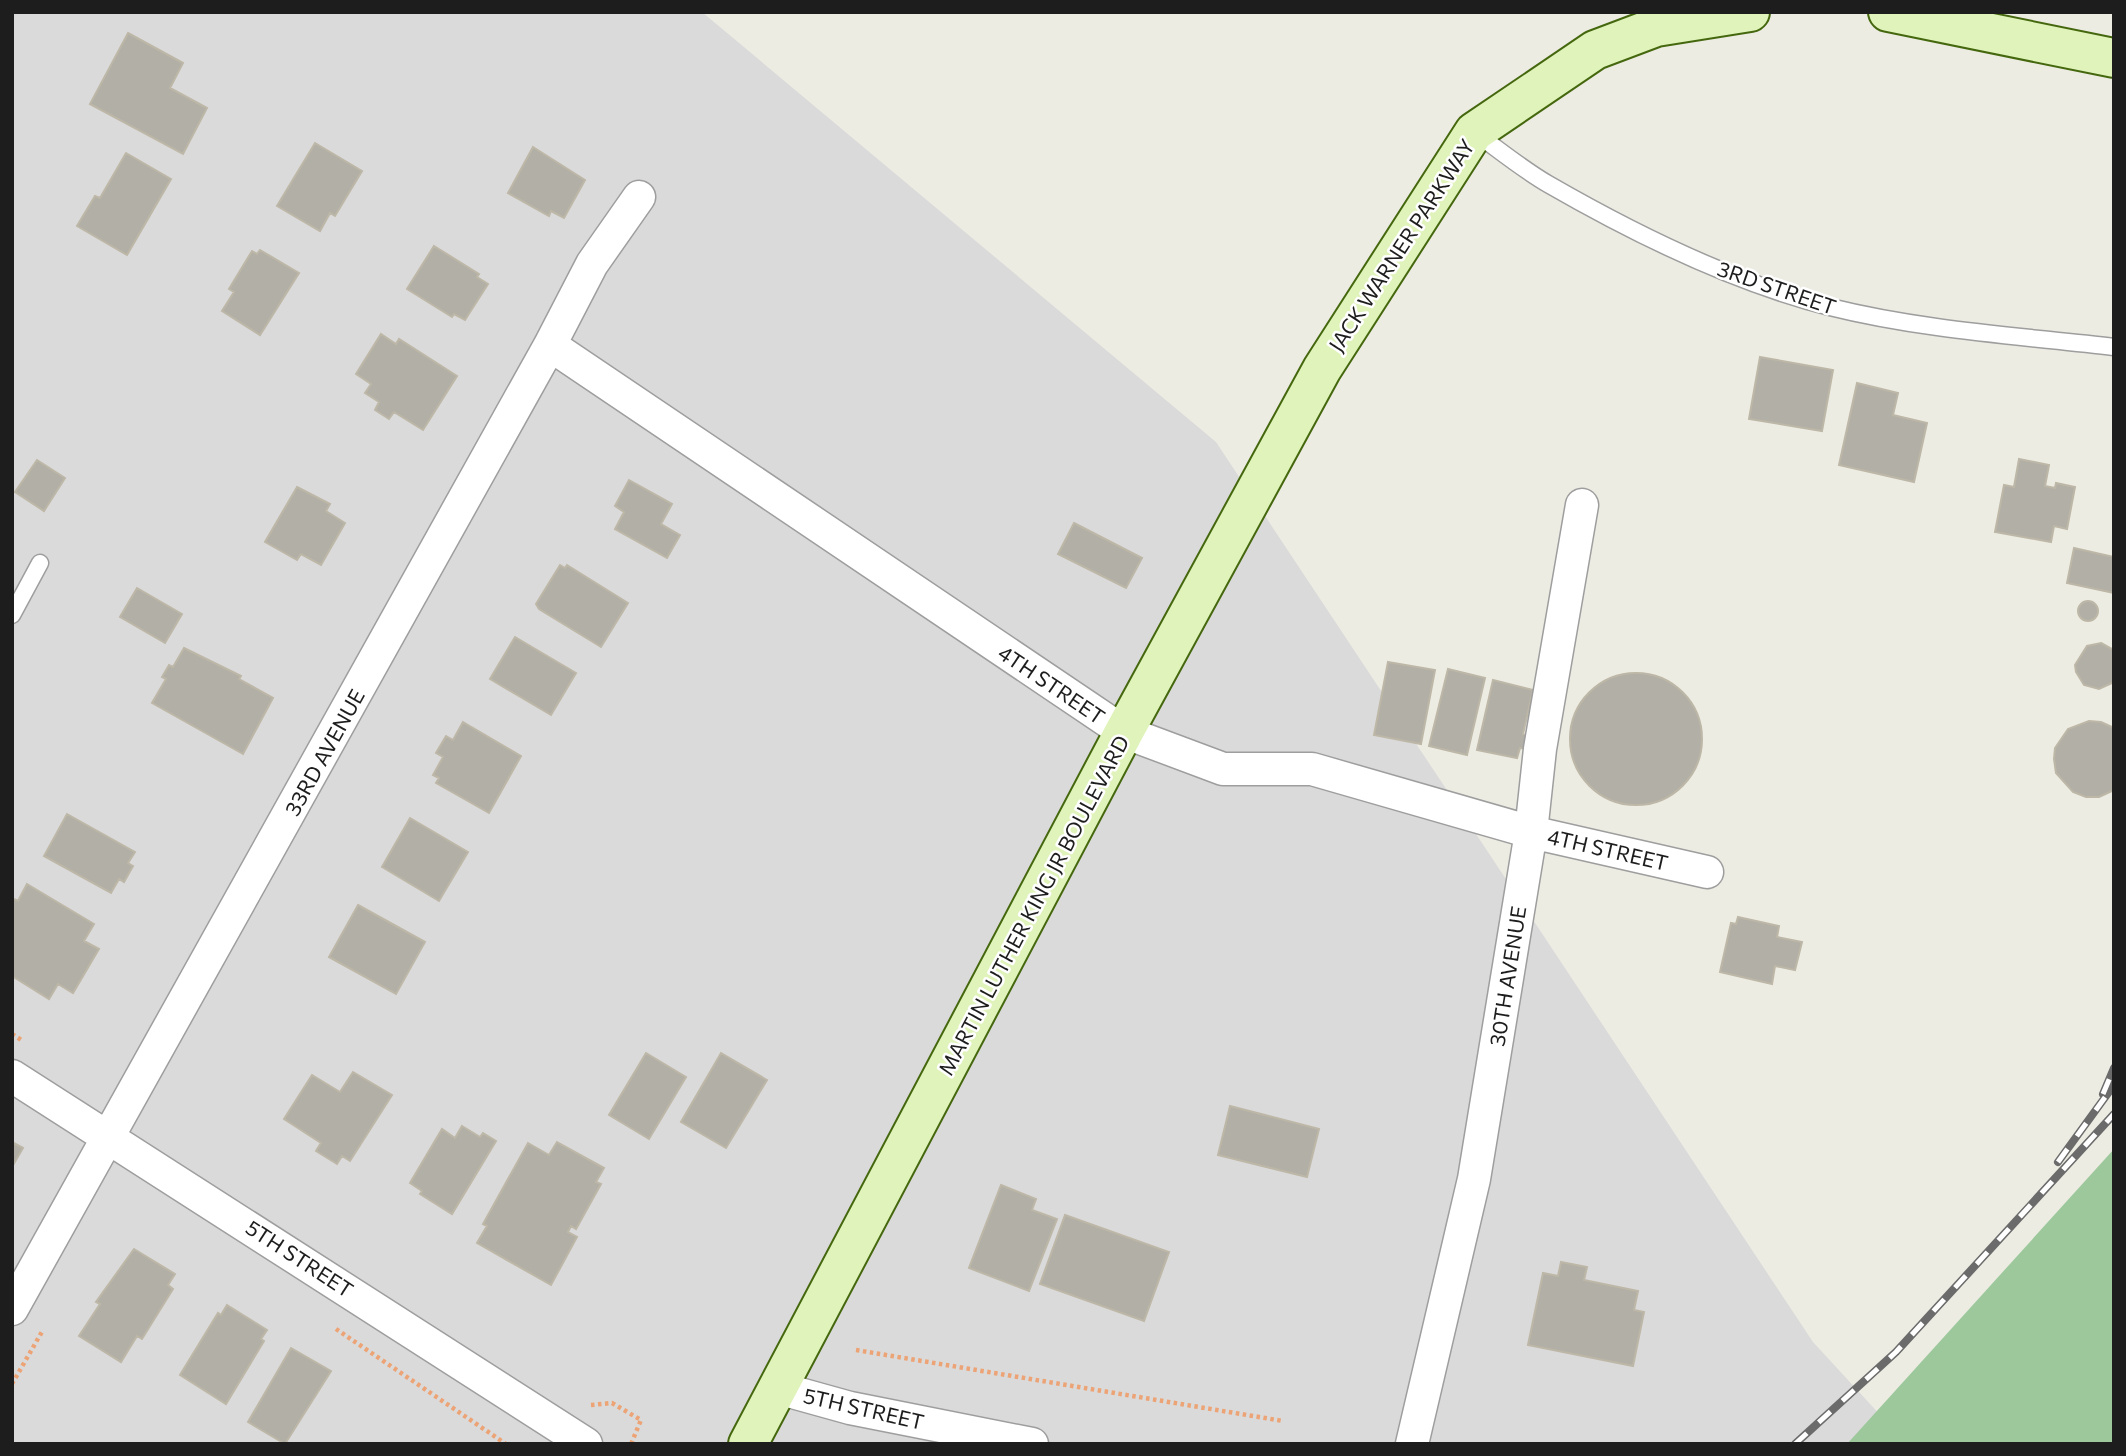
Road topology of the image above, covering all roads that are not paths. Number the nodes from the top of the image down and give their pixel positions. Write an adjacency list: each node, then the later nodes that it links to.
1 (1750, 12): 4 (main road, JACK WARNER PARKWAY)
2 (1888, 12): 3 (main road)
3 (2114, 58)
4 (1474, 132): 7 (lane, 3RD STREET); 8 (main road, JACK WARNER PARKWAY)
5 (639, 197): 6 (street, 33RD AVENUE)
6 (551, 345): 12 (street, 4TH STREET); 16 (street, 33RD AVENUE)
7 (2114, 347)
8 (1322, 369): 12 (main road, MARTIN LUTHER KING JR BOULEVARD)
9 (1582, 505): 13 (street, 30TH AVENUE)
10 (40, 563): 11 (lane)
11 (12, 615)
12 (1124, 732): 13 (street, 4TH STREET); 18 (main road, MARTIN LUTHER KING JR BOULEVARD)
13 (1531, 832): 14 (street, 4TH STREET); 22 (street, 30TH AVENUE)
14 (1707, 872)
15 (12, 1076): 16 (street, 5TH STREET)
16 (110, 1136): 17 (street, 33RD AVENUE); 19 (street, 5TH STREET)
17 (12, 1309)
18 (778, 1388): 20 (main road, MARTIN LUTHER KING JR BOULEVARD); 21 (street, 5TH STREET)
19 (586, 1444)
20 (748, 1444)
21 (1032, 1444)
22 (1412, 1444)

